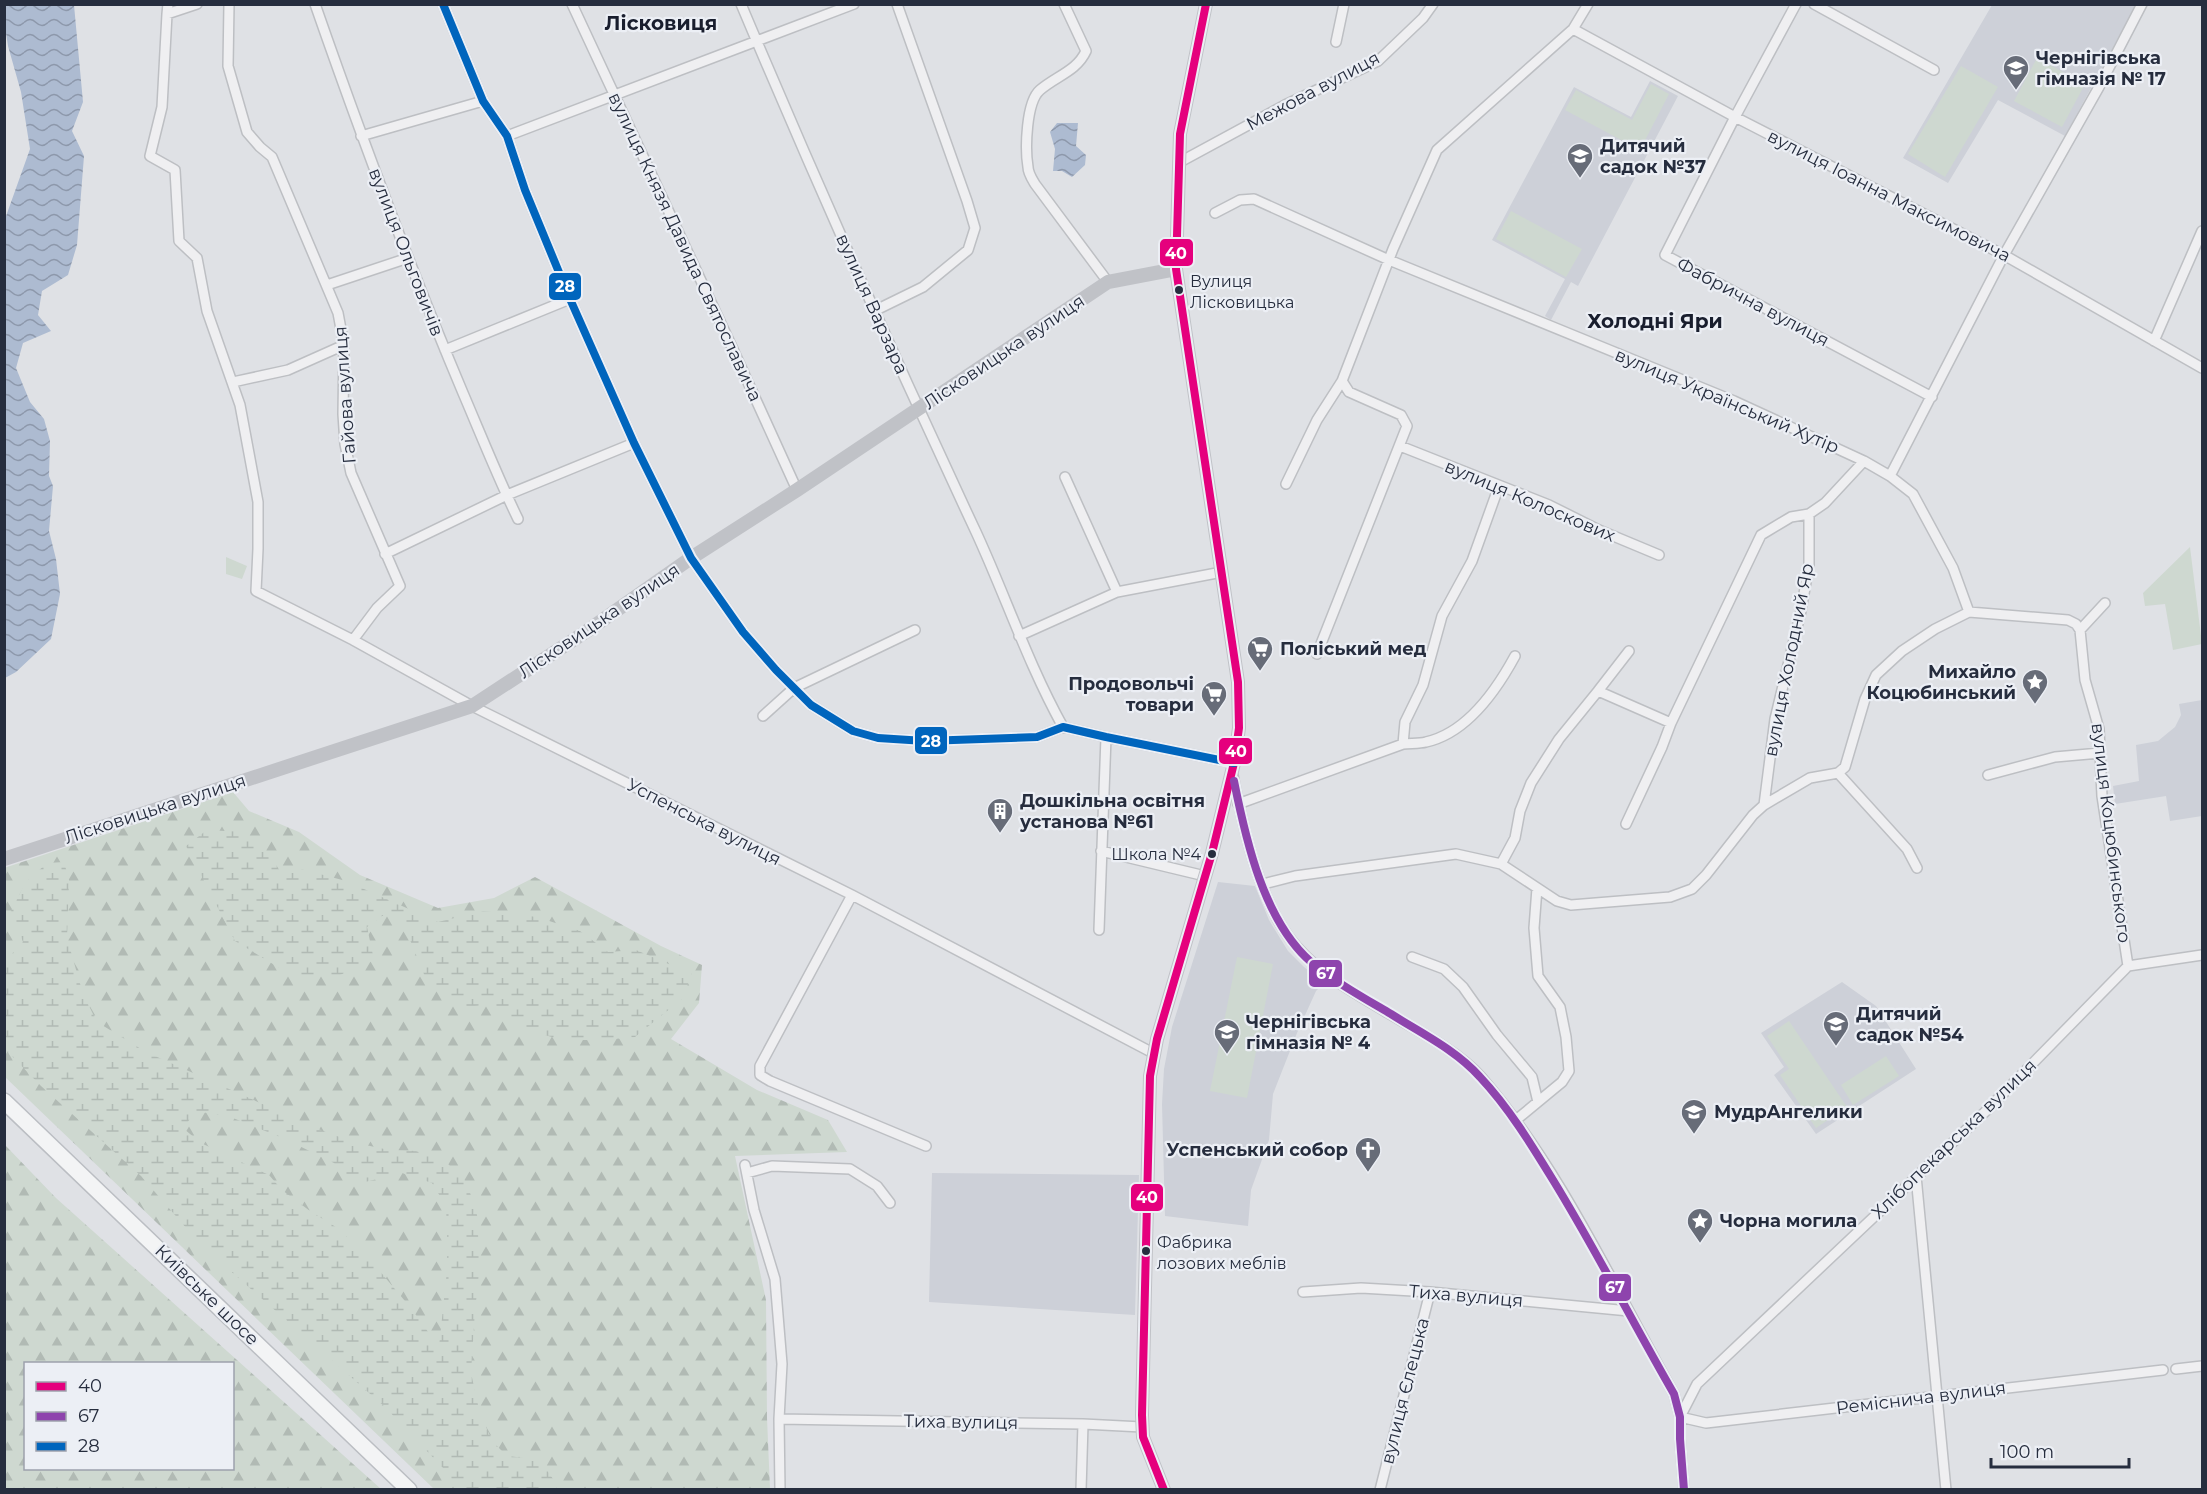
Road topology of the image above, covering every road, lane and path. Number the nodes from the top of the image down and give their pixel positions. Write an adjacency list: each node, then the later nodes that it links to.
1 (197, 4): 17 (street)
2 (229, 4): 35 (street, Гайова вулиця)
3 (315, 4): 25 (street, вулиця Ольговичів)
4 (443, 4): 23 (street)
5 (572, 4): 22 (street, вулиця Князя Давида Святославича)
6 (741, 4): 19 (street, вулиця Варзара)
7 (854, 4): 19 (street)
8 (897, 4): 37 (street)
9 (1064, 4): 34 (street)
10 (1206, 4): 27 (main road)
11 (1344, 4): 20 (street)
12 (1433, 4): 27 (street, Межова вулиця)
13 (1588, 4): 18 (street)
14 (1796, 4): 24 (street, Фабрична вулиця)
15 (1814, 4): 21 (street)
16 (2142, 4): 30 (street)
17 (167, 9): 43 (street)
18 (1573, 29): 24 (street, вулиця Іоанна Максимовича); 32 (street)
19 (756, 42): 22 (street); 37 (street, вулиця Варзара)
20 (1336, 42)
21 (1934, 70)
22 (614, 96): 26 (street); 53 (street, вулиця Князя Давида Святославича)
23 (483, 101): 25 (street); 26 (street)
24 (1735, 117): 30 (street, вулиця Іоанна Максимовича); 44 (street, Фабрична вулиця)
25 (361, 136): 31 (street, вулиця Ольговичів)
26 (507, 136): 36 (street)
27 (1180, 162): 33 (main road)
28 (1215, 213): 32 (street, вулиця Український Хутір)
29 (2202, 231): 38 (street)
30 (2004, 255): 38 (street, вулиця Іоанна Максимовича); 44 (street)
31 (408, 258): 35 (street); 40 (street, вулиця Ольговичів)
32 (1389, 260): 42 (street); 48 (street, вулиця Український Хутір)
33 (1176, 269): 34 (main road, Лісковицька вулиця); 60 (main road)
34 (1108, 282): 45 (main road, Лісковицька вулиця)
35 (327, 285): 39 (street, Гайова вулиця)
36 (570, 299): 40 (street); 46 (street)
37 (874, 311): 45 (street, вулиця Варзара)
38 (2154, 341): 41 (street, вулиця Іоанна Максимовича)
39 (344, 345): 43 (street); 57 (street, Гайова вулиця)
40 (445, 350): 54 (street, вулиця Ольговичів)
41 (2202, 368)
42 (1342, 381): 47 (street); 51 (street)
43 (233, 382): 67 (street, Успенська вулиця)
44 (1932, 397): 49 (street)
45 (919, 409): 53 (main road, Лісковицька вулиця); 66 (street, вулиця Варзара)
46 (634, 443): 54 (street); 59 (street)
47 (1400, 446): 52 (street, вулиця Колоскових); 69 (street)
48 (1864, 461): 49 (street, вулиця Український Хутір); 55 (street)
49 (1890, 476): 63 (street, вулиця Український Хутір)
50 (1065, 477): 61 (street)
51 (1286, 484)
52 (1499, 486): 58 (street, вулиця Колоскових); 78 (street)
53 (797, 490): 59 (main road, Лісковицька вулиця)
54 (507, 495): 56 (street, вулиця Ольговичів); 57 (street)
55 (1809, 514): 75 (street); 84 (street, вулиця Холодний Яр)
56 (518, 519)
57 (385, 554): 67 (street, Гайова вулиця)
58 (1659, 555)
59 (691, 558): 71 (street); 73 (main road, Лісковицька вулиця)
60 (1222, 572): 61 (street); 80 (main road)
61 (1117, 592): 66 (street)
62 (2105, 603): 65 (street)
63 (1969, 612): 65 (street); 81 (street)
64 (915, 630): 71 (street)
65 (2080, 630): 79 (street, вулиця Коцюбинського)
66 (1019, 636): 76 (street, вулиця Варзара)
67 (353, 640): 73 (street, Успенська вулиця)
68 (1629, 651): 72 (street)
69 (1317, 654)
70 (1515, 656): 78 (street)
71 (794, 688): 74 (street); 76 (street)
72 (1598, 691): 75 (street); 88 (street)
73 (472, 706): 87 (main road, Лісковицька вулиця); 93 (street, Успенська вулиця)
74 (763, 716)
75 (1671, 723): 85 (street)
76 (1063, 727): 77 (street)
77 (1106, 737): 80 (street); 86 (street)
78 (1403, 744): 83 (street)
79 (2100, 753): 82 (street); 97 (street, вулиця Коцюбинського)
80 (1233, 768): 83 (street); 90 (main road)
81 (1838, 773): 84 (street); 89 (street)
82 (1988, 775)
83 (1238, 804): 91 (street)
84 (1764, 805): 92 (street)
85 (1626, 824)
86 (1101, 851): 90 (street); 94 (street)
87 (4, 859)
88 (1501, 864): 91 (street); 92 (street)
89 (1917, 868)
90 (1204, 876): 98 (main road)
91 (1263, 884): 101 (street)
92 (1537, 888): 100 (street)
93 (852, 896): 98 (street, Успенська вулиця); 102 (street)
94 (1099, 930)
95 (2202, 955): 97 (street)
96 (1412, 957): 100 (street)
97 (2128, 966): 103 (street, Хлібопекарська вулиця)
98 (1153, 1053): 115 (main road)
99 (4, 1101): 116 (main road, Київське шосе)
100 (1538, 1102): 101 (street)
101 (1516, 1120): 107 (street)
102 (926, 1146)
103 (1916, 1176): 111 (street); 112 (street, Хлібопекарська вулиця)
104 (890, 1203): 113 (street)
105 (1303, 1292): 106 (street, Тиха вулиця)
106 (1430, 1292): 107 (street, Тиха вулиця); 120 (street, вулиця Єлецька)
107 (1629, 1311): 112 (street)
108 (2202, 1366): 109 (street)
109 (2176, 1369)
110 (2163, 1370): 111 (street, Реміснича вулиця)
111 (1937, 1397): 112 (street, Реміснича вулиця); 122 (street)
112 (1680, 1417): 121 (street)
113 (779, 1419): 114 (street, Тиха вулиця); 117 (street)
114 (1083, 1424): 115 (street, Тиха вулиця); 118 (street)
115 (1142, 1427): 119 (main road)
116 (409, 1490)
117 (780, 1490)
118 (1081, 1490)
119 (1164, 1490)
120 (1380, 1490)
121 (1684, 1490)
122 (1946, 1490)

